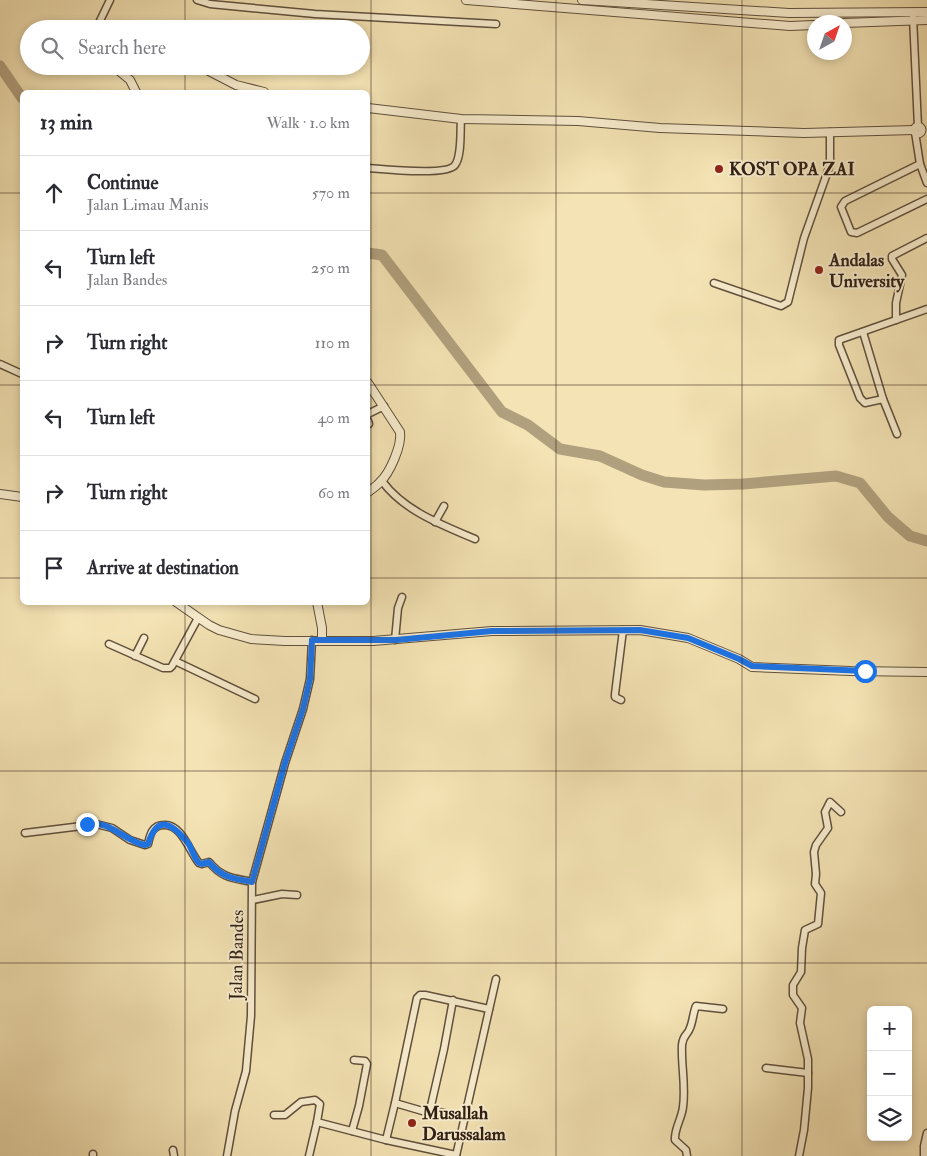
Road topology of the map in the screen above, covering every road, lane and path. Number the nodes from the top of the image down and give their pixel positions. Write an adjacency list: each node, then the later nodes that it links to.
1 (110, 0): 7 (street)
2 (197, 0): 10 (street)
3 (466, 0): 11 (street)
4 (582, 0): 6 (street)
5 (927, 12): 6 (street)
6 (913, 17): 8 (street); 9 (street); 18 (street)
7 (100, 20)
8 (927, 20)
9 (852, 22)
10 (496, 24)
11 (807, 25)
12 (124, 75): 14 (street)
13 (217, 75): 15 (street)
14 (135, 90)
15 (256, 90)
16 (370, 108): 17 (street)
17 (460, 119): 19 (street); 21 (street)
18 (920, 130): 19 (street); 20 (street)
19 (830, 132): 25 (street)
20 (920, 164): 22 (street); 23 (street)
21 (370, 168)
22 (927, 183)
23 (927, 199)
24 (927, 238): 27 (street)
25 (714, 284)
26 (927, 310): 27 (street)
27 (896, 320): 28 (street)
28 (863, 332): 32 (street); 32 (street)
29 (0, 364): 30 (street)
30 (20, 373)
31 (370, 386): 33 (street)
32 (883, 399): 35 (street)
33 (384, 406): 34 (street); 36 (street)
34 (370, 413)
35 (897, 434)
36 (381, 482): 37 (street); 41 (street)
37 (370, 490)
38 (0, 494): 39 (street)
39 (20, 497)
40 (444, 506): 41 (street)
41 (435, 522): 42 (street)
42 (475, 539)
43 (402, 597): 51 (street)
44 (180, 605): 46 (street)
45 (318, 605): 50 (street)
46 (198, 618): 49 (street); 54 (street)
47 (623, 630): 51 (street); 55 (street); 57 (street)
48 (144, 638): 53 (street)
49 (312, 640): 50 (street); 60 (street, Jalan Bandes)
50 (322, 640): 51 (street)
51 (396, 640)
52 (109, 644): 53 (street)
53 (135, 656): 54 (street)
54 (175, 661): 56 (street)
55 (927, 672)
56 (255, 699)
57 (621, 700)
58 (841, 812): 69 (street)
59 (25, 833): 60 (street)
60 (252, 882): 62 (street, Jalan Bandes)
61 (297, 895): 62 (street)
62 (253, 900): 78 (street, Jalan Bandes)
63 (496, 979): 66 (street)
64 (453, 1000): 66 (street); 70 (street); 71 (street)
65 (723, 1008): 81 (street)
66 (489, 1009): 73 (street)
67 (354, 1060): 75 (street)
68 (766, 1068): 69 (street)
69 (808, 1073): 82 (street)
70 (395, 1102): 71 (street); 77 (street)
71 (430, 1110): 73 (street)
72 (274, 1115): 74 (street)
73 (466, 1118): 80 (street)
74 (317, 1122): 75 (street); 79 (street)
75 (352, 1131): 77 (street)
76 (927, 1133): 83 (street)
77 (386, 1140): 80 (street)
78 (227, 1156)
79 (309, 1156)
80 (456, 1156)
81 (687, 1156)
82 (799, 1156)
83 (924, 1156)

